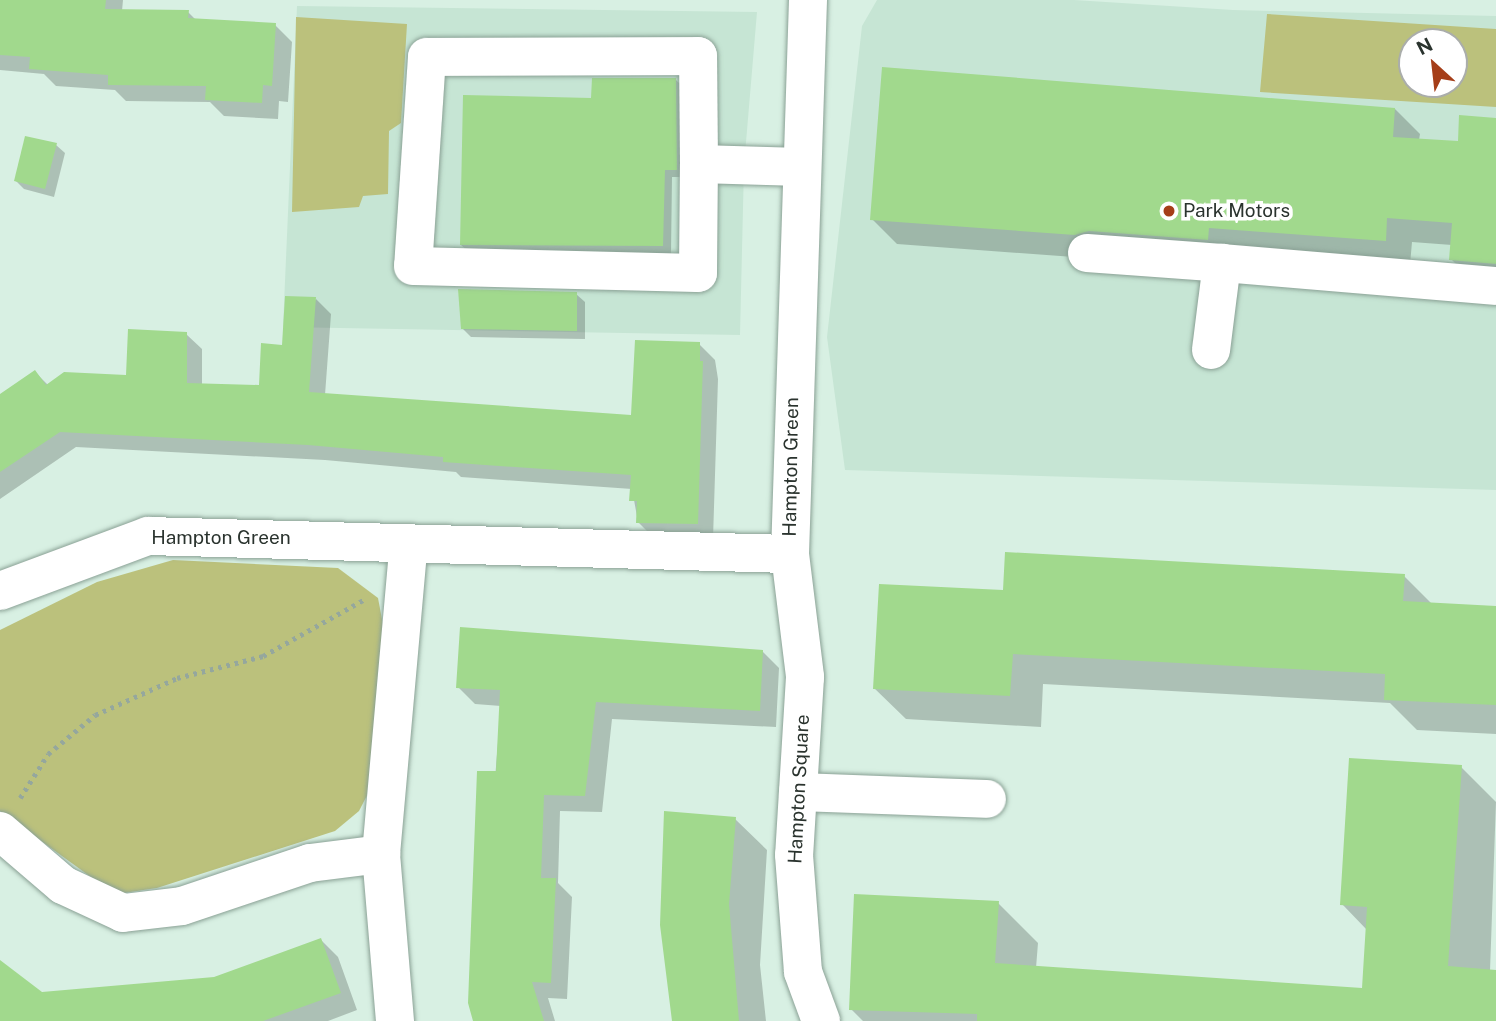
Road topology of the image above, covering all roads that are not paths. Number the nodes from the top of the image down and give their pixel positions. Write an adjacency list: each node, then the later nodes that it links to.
1 (808, 0): 3 (street, Hampton Green)
2 (699, 164): 2 (street); 3 (street)
3 (801, 167): 9 (street, Hampton Green)
4 (1087, 253): 5 (street)
5 (1222, 263): 6 (street); 7 (street)
6 (1496, 286)
7 (1211, 350)
8 (409, 543): 9 (street, Hampton Green); 10 (street, Hampton Green); 14 (street)
9 (790, 554): 11 (street, Hampton Square)
10 (0, 591)
11 (798, 792): 12 (street); 16 (street, Hampton Square)
12 (988, 799)
13 (7, 819): 14 (street)
14 (381, 854): 15 (street)
15 (395, 1021)
16 (821, 1021)

